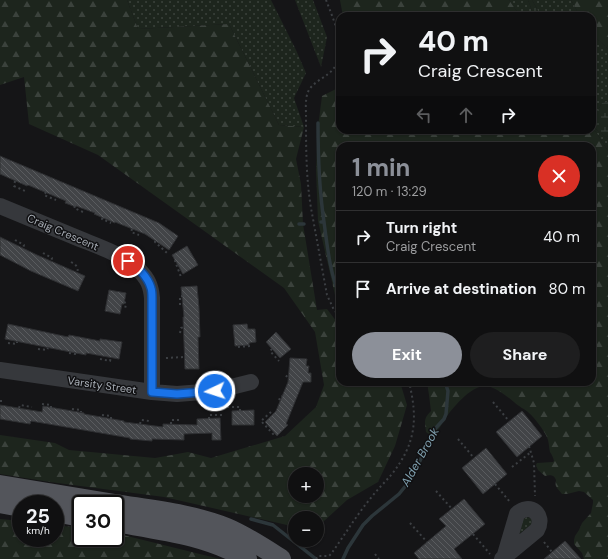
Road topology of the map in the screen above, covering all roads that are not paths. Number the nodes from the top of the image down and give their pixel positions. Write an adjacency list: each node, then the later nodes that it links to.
1 (0, 206): 4 (street, Craig Crescent)
2 (0, 370): 4 (street, Varsity Street)
3 (252, 382): 4 (street, Varsity Street)
4 (152, 392)
5 (0, 485): 6 (main road)
6 (72, 497)
7 (0, 503): 8 (main road)
8 (12, 505)
9 (124, 505): 13 (main road)
10 (124, 524): 12 (main road)
11 (507, 556): 11 (street)
12 (247, 559)
13 (281, 559)

